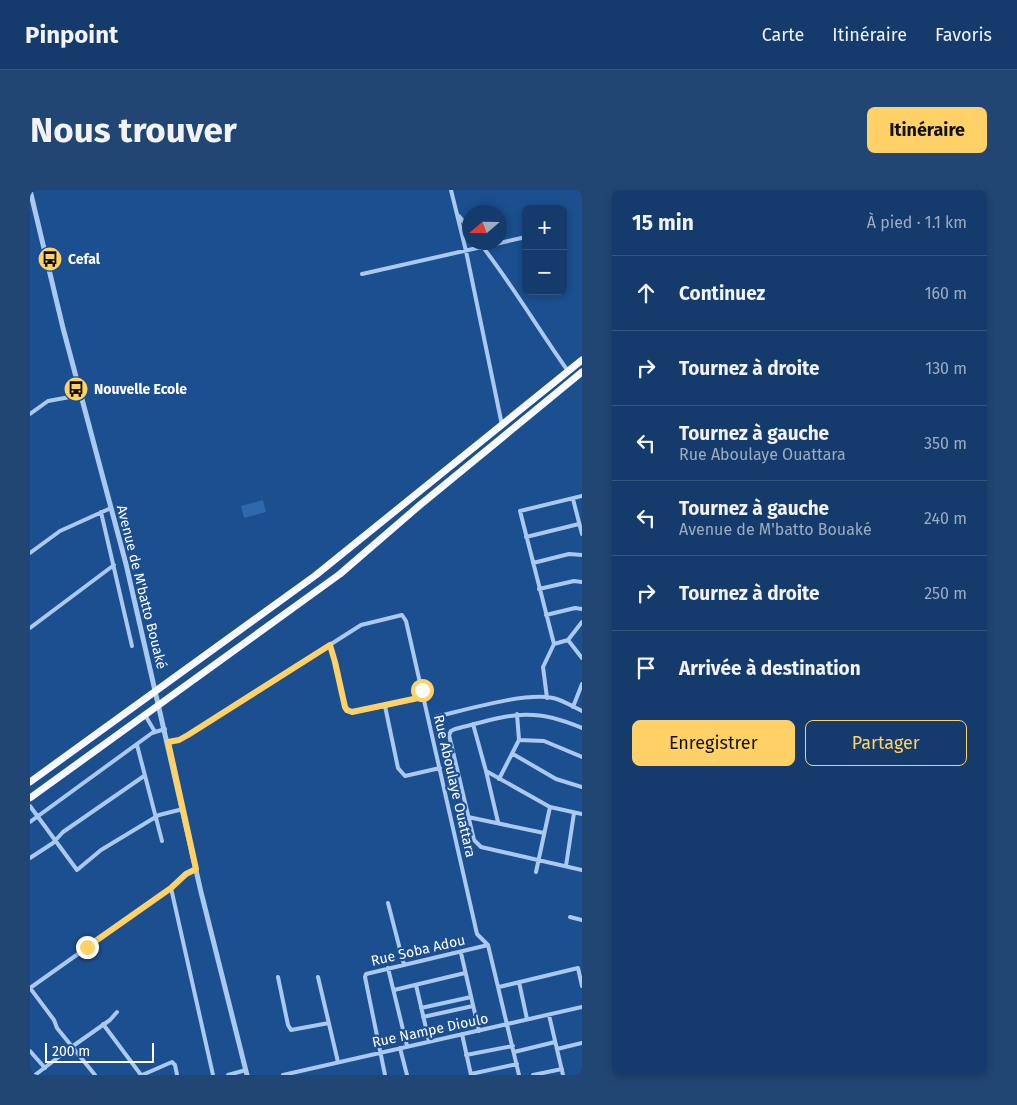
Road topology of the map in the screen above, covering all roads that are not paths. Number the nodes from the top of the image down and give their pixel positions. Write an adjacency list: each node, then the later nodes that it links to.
1 (30, 190): 14 (street, Avenue de M'batto Bouaké)
2 (451, 190): 3 (street)
3 (457, 214): 4 (street); 9 (street)
4 (462, 220)
5 (522, 238): 6 (street)
6 (507, 241)
7 (470, 250): 9 (street)
8 (485, 250): 12 (street)
9 (466, 251): 10 (street); 16 (street)
10 (362, 274)
11 (582, 360): 12 (highway)
12 (568, 371): 16 (highway)
13 (582, 372): 44 (highway)
14 (81, 394): 15 (street); 19 (street, Avenue de M'batto Bouaké)
15 (30, 414)
16 (502, 425): 40 (highway)
17 (582, 496): 18 (street)
18 (573, 499): 21 (street); 23 (street)
19 (111, 508): 20 (street); 40 (street, Avenue de M'batto Bouaké)
20 (101, 512): 24 (street); 27 (street)
21 (579, 524): 22 (street); 23 (street)
22 (582, 534)
23 (526, 537): 26 (street)
24 (30, 553)
25 (582, 555): 26 (street)
26 (532, 563): 29 (street)
27 (114, 565): 33 (street); 37 (street)
28 (582, 582): 29 (street)
29 (539, 589): 31 (street)
30 (582, 609): 31 (street)
31 (546, 615): 35 (street)
32 (582, 622): 34 (street)
33 (30, 628)
34 (568, 640): 35 (street); 38 (street)
35 (554, 644): 43 (street)
36 (330, 645): 42 (street, Rue Aboulaye Ouattara); 45 (street); 56 (street, Rue Aboulaye Ouattara)
37 (132, 646)
38 (582, 658)
39 (582, 684): 41 (street)
40 (156, 690): 44 (street, Avenue de M'batto Bouaké); 64 (highway)
41 (581, 691): 46 (street)
42 (423, 697): 45 (street); 60 (street, Rue Aboulaye Ouattara)
43 (547, 698): 46 (street); 50 (street)
44 (159, 704): 49 (highway); 53 (street, Avenue de M'batto Bouaké)
45 (385, 706): 60 (street)
46 (573, 706): 47 (street)
47 (582, 711)
48 (517, 714): 51 (street); 52 (street); 55 (street)
49 (144, 715): 54 (street); 66 (highway)
50 (435, 717)
51 (473, 724): 61 (street); 74 (street)
52 (582, 728)
53 (165, 730): 54 (street); 56 (street, Avenue de M'batto Bouaké)
54 (156, 732): 57 (street)
55 (519, 740): 58 (street); 59 (street)
56 (168, 742): 69 (street, Avenue de M'batto Bouaké)
57 (137, 745): 62 (street); 72 (street)
58 (513, 754): 63 (street); 65 (street)
59 (582, 757)
60 (440, 768): 90 (street, Rue Aboulaye Ouattara)
61 (486, 771): 63 (street); 76 (street)
62 (144, 776): 73 (street); 78 (street)
63 (499, 779): 68 (street)
64 (30, 782)
65 (582, 787)
66 (30, 798)
67 (30, 806): 72 (street)
68 (550, 807): 70 (street); 77 (street)
69 (183, 809): 73 (street); 83 (street, Avenue de M'batto Bouaké)
70 (574, 813): 71 (street); 82 (street)
71 (582, 814)
72 (37, 817): 75 (street); 78 (street)
73 (155, 817): 78 (street); 79 (street)
74 (468, 817): 76 (street); 81 (street)
75 (30, 822)
76 (498, 822): 77 (street)
77 (544, 833): 81 (street)
78 (55, 840): 80 (street)
79 (162, 841)
80 (30, 858)
81 (538, 860): 82 (street); 85 (street)
82 (566, 866): 84 (street)
83 (196, 869): 86 (street); 133 (street, Avenue de M'batto Bouaké)
84 (582, 870)
85 (536, 872)
86 (171, 888): 102 (street); 140 (street)
87 (388, 903): 92 (street)
88 (570, 917): 89 (street)
89 (582, 920)
90 (488, 945): 91 (street, Rue Soba Adou); 100 (street, Rue Aboulaye Ouattara)
91 (461, 953): 92 (street, Rue Soba Adou); 95 (street)
92 (404, 965): 94 (street, Rue Soba Adou)
93 (580, 967): 98 (street); 101 (street)
94 (388, 968): 103 (street); 126 (street, Rue Soba Adou)
95 (465, 973): 99 (street); 104 (street)
96 (278, 977): 112 (street)
97 (318, 977): 112 (street)
98 (519, 982): 100 (street); 111 (street)
99 (416, 985): 103 (street); 106 (street)
100 (499, 986): 114 (street, Rue Aboulaye Ouattara)
101 (582, 986)
102 (30, 988): 120 (street)
103 (394, 990): 121 (street)
104 (471, 997): 105 (street); 106 (street)
105 (473, 1006): 110 (street); 115 (street)
106 (421, 1008): 110 (street)
107 (582, 1008): 109 (street, Rue Nampe Dioulo)
108 (117, 1012): 113 (street)
109 (549, 1015): 111 (street, Rue Nampe Dioulo); 118 (street)
110 (423, 1017): 117 (street)
111 (527, 1019): 114 (street, Rue Nampe Dioulo)
112 (329, 1023): 129 (street)
113 (103, 1024): 120 (street); 138 (street)
114 (508, 1024): 115 (street, Rue Nampe Dioulo); 122 (street, Rue Aboulaye Ouattara)
115 (479, 1031): 116 (street, Rue Nampe Dioulo)
116 (462, 1034): 117 (street, Rue Nampe Dioulo); 128 (street)
117 (429, 1041): 121 (street, Rue Nampe Dioulo)
118 (556, 1042): 124 (street); 127 (street)
119 (582, 1043): 124 (street)
120 (73, 1046): 131 (street); 137 (street)
121 (407, 1046): 123 (street, Rue Nampe Dioulo)
122 (513, 1046): 127 (street, Rue Aboulaye Ouattara); 128 (street)
123 (400, 1048): 126 (street, Rue Nampe Dioulo); 144 (street)
124 (557, 1049): 132 (street)
125 (30, 1051): 131 (street)
126 (380, 1052): 129 (street, Rue Nampe Dioulo); 143 (street, Rue Soba Adou)
127 (514, 1052): 130 (street, Rue Aboulaye Ouattara)
128 (466, 1055): 135 (street)
129 (338, 1062): 134 (street, Rue Nampe Dioulo)
130 (517, 1064): 135 (street); 145 (street, Rue Aboulaye Ouattara)
131 (45, 1068): 136 (street)
132 (562, 1068): 146 (street); 147 (street)
133 (246, 1073): 141 (street)
134 (300, 1073): 142 (street, Rue Nampe Dioulo)
135 (471, 1074)
136 (35, 1075)
137 (95, 1075)
138 (142, 1075): 139 (street)
139 (177, 1075)
140 (213, 1075)
141 (228, 1075)
142 (283, 1075)
143 (385, 1075)
144 (407, 1075)
145 (519, 1075)
146 (533, 1075)
147 (563, 1075)

